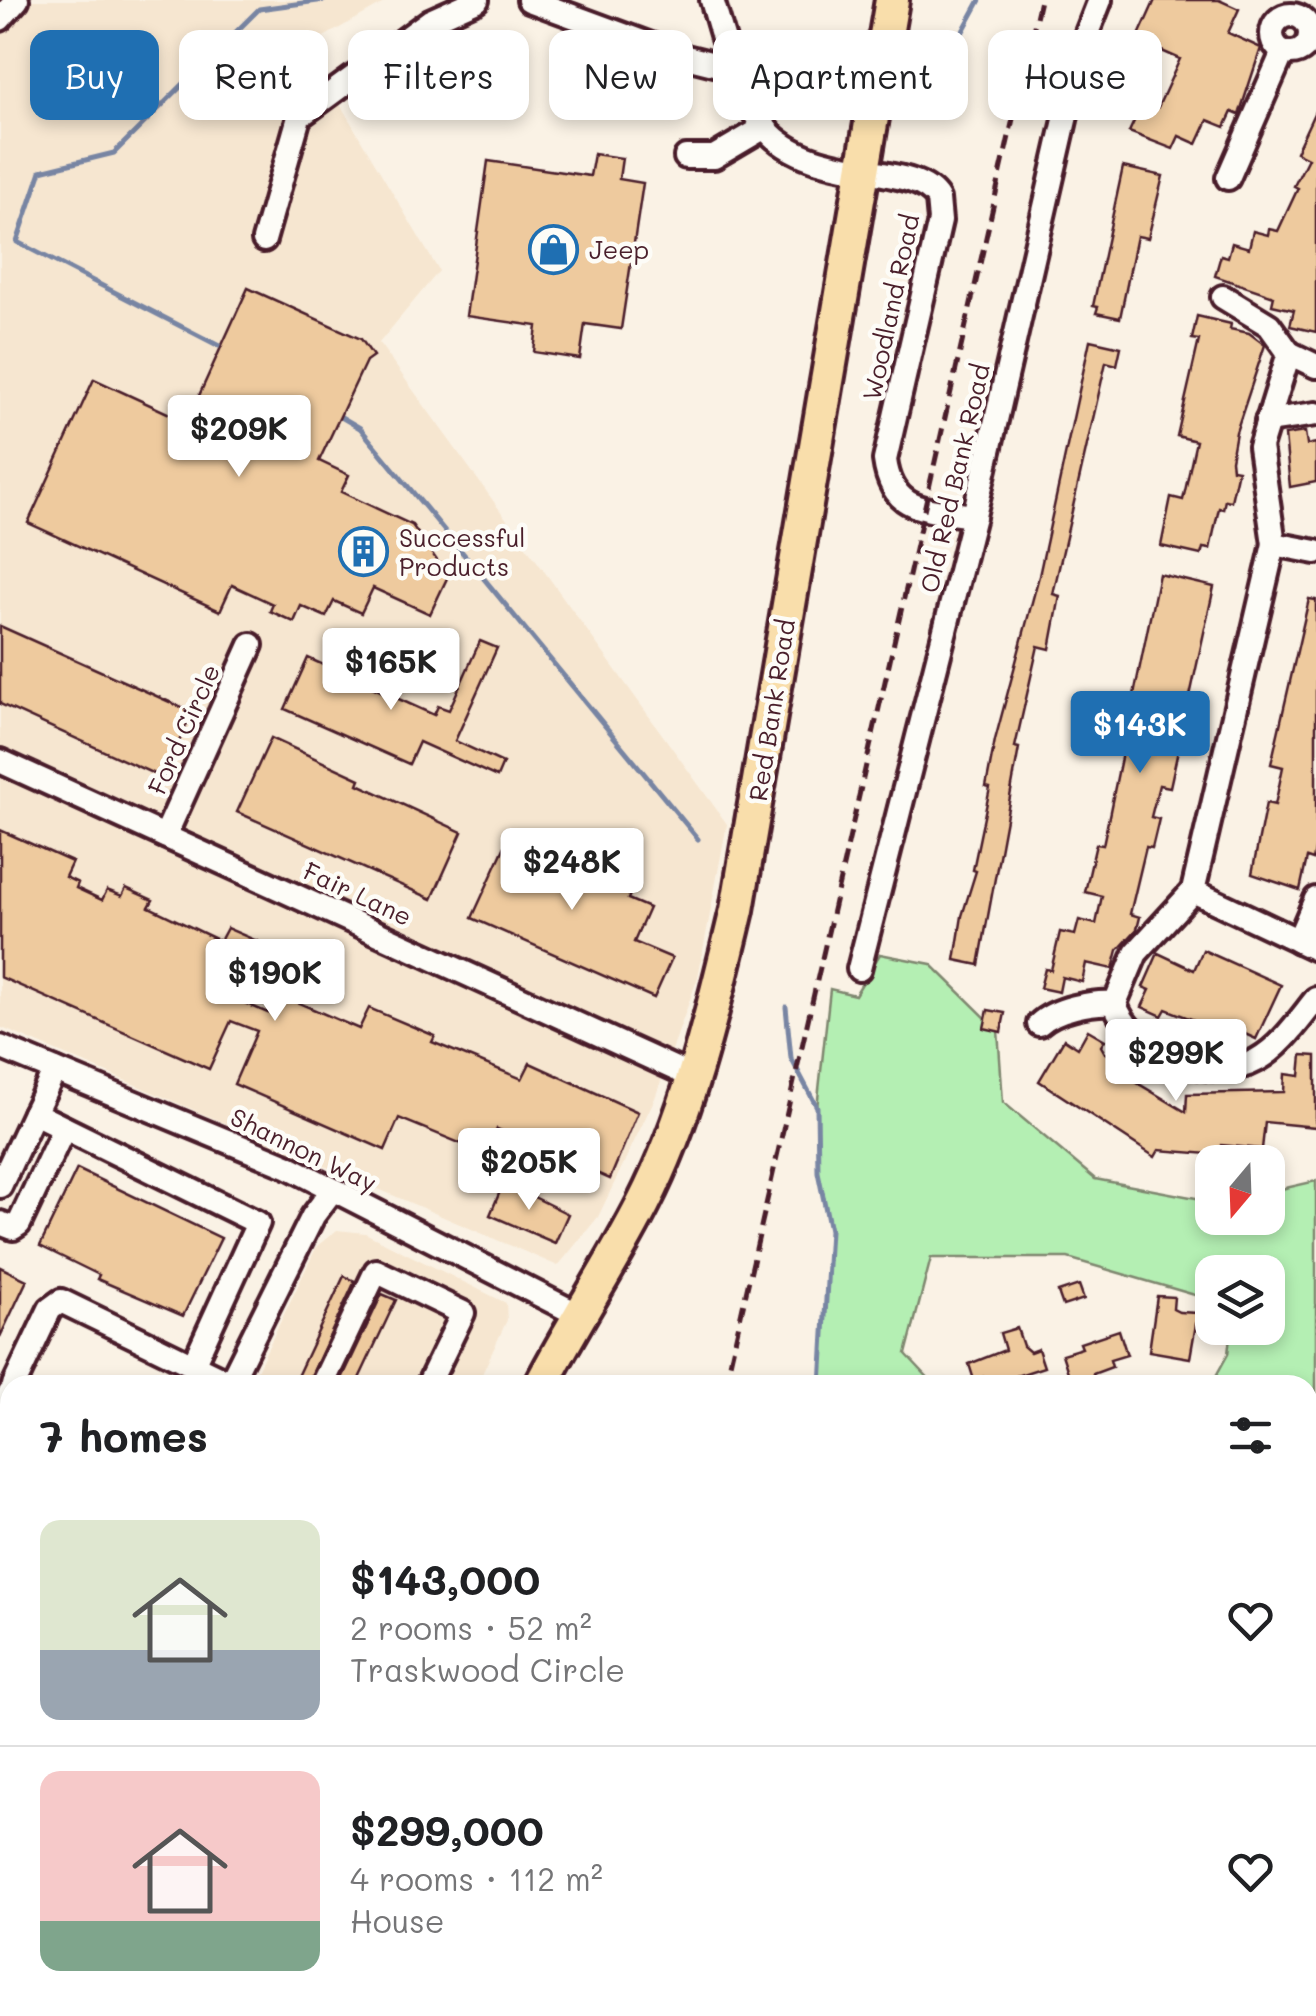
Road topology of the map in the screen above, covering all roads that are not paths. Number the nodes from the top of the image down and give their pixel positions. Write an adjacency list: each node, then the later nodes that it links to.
1 (17, 0): 8 (street)
2 (477, 0): 18 (street)
3 (529, 0): 12 (street)
4 (712, 0): 9 (street, Woodland Road)
5 (892, 0): 16 (highway, Red Bank Road)
6 (1100, 0): 24 (street, Old Red Bank Road)
7 (1278, 8): 10 (street); 11 (street)
8 (0, 19)
9 (722, 30)
10 (1312, 46): 11 (street)
11 (1283, 52): 17 (street)
12 (713, 64)
13 (761, 120): 14 (street, Woodland Road)
14 (765, 127): 15 (street); 16 (street, Woodland Road)
15 (686, 157)
16 (864, 174): 24 (street, Woodland Road); 40 (highway, Red Bank Road)
17 (1228, 178)
18 (264, 240)
19 (1223, 297): 20 (street)
20 (1289, 353): 21 (street); 23 (street)
21 (1316, 366)
22 (1316, 414): 23 (street)
23 (1267, 420): 25 (street)
24 (974, 516): 33 (street, Old Red Bank Road)
25 (1274, 544): 26 (street); 30 (street)
26 (1316, 552)
27 (252, 645): 29 (street, Ford Circle)
28 (0, 761): 29 (street, Fair Lane)
29 (165, 836): 40 (street, Fair Lane)
30 (1193, 891): 32 (street); 35 (street)
31 (1316, 899): 32 (street)
32 (1307, 944)
33 (859, 969)
34 (1316, 999): 37 (street)
35 (1115, 1003): 36 (street); 37 (street)
36 (1038, 1024)
37 (1305, 1026)
38 (0, 1047): 39 (street, Shannon Way)
39 (55, 1070): 41 (street); 44 (street, Shannon Way)
40 (692, 1077): 46 (highway, Red Bank Road)
41 (34, 1114): 42 (street); 43 (street)
42 (64, 1128): 45 (street); 47 (street)
43 (0, 1186)
44 (330, 1192): 46 (street, Shannon Way); 50 (street)
45 (0, 1224)
46 (577, 1314): 53 (highway, Red Bank Road)
47 (193, 1365): 48 (street); 49 (street)
48 (19, 1375)
49 (212, 1375)
50 (234, 1375)
51 (327, 1375): 52 (street)
52 (433, 1375)
53 (546, 1375)

